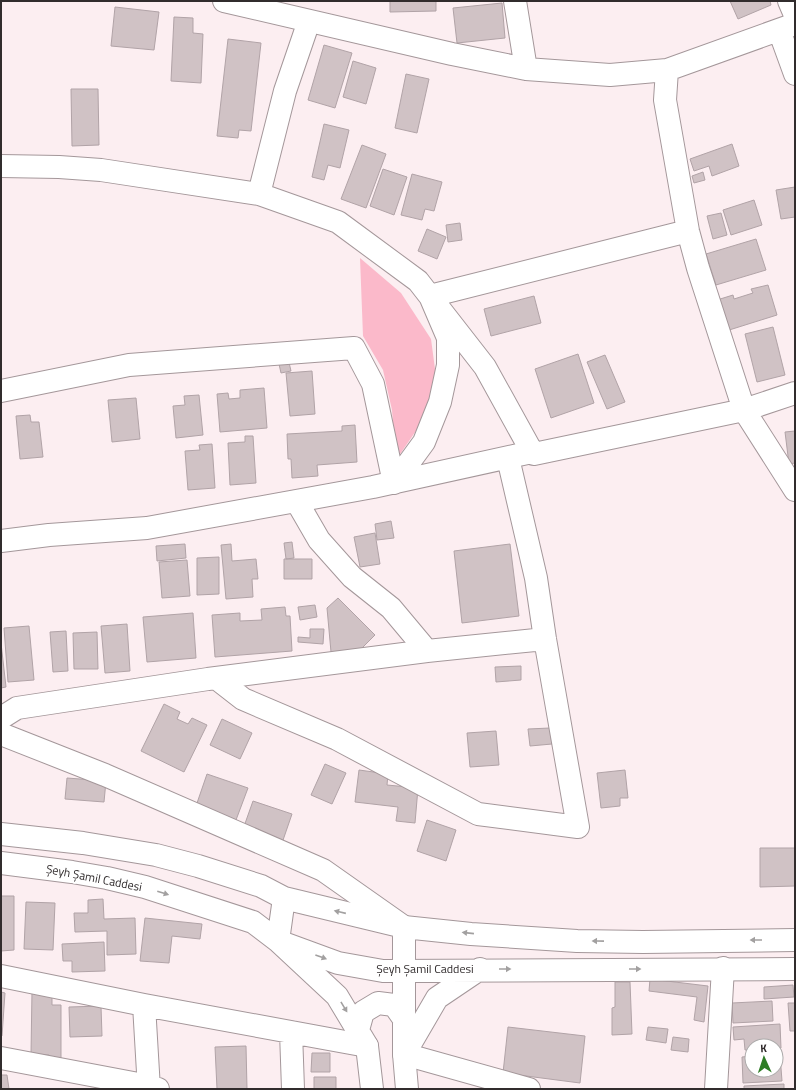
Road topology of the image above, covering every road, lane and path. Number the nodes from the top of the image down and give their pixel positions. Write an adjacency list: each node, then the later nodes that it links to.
1 (224, 1): 5 (street)
2 (515, 1): 7 (street)
3 (789, 1): 4 (street)
4 (795, 15)
5 (309, 21): 7 (street); 11 (street)
6 (787, 27): 8 (street); 9 (street)
7 (526, 69): 8 (street)
8 (667, 70): 12 (street)
9 (795, 74)
10 (1, 166): 11 (street)
11 (259, 194): 13 (street)
12 (688, 231): 13 (street); 16 (street)
13 (430, 296): 17 (street); 19 (street)
14 (1, 391): 19 (street)
15 (795, 393): 16 (street)
16 (744, 410): 17 (street); 20 (street)
17 (532, 452): 18 (street)
18 (508, 458): 19 (street); 23 (street)
19 (394, 483): 21 (street)
20 (795, 490)
21 (297, 502): 22 (street); 24 (street)
22 (1, 541)
23 (545, 639): 24 (street); 25 (street)
24 (427, 652): 25 (street)
25 (216, 678): 26 (street)
26 (1, 718)
27 (1, 734): 31 (street)
28 (1, 834): 30 (street)
29 (1, 863): 33 (street, Şeyh Şamil Caddesi, one-way to 33)
30 (284, 898): 31 (street, one-way to 30); 33 (street)
31 (404, 927): 32 (street, one-way to 31); 37 (street)
32 (795, 940)
33 (278, 941): 37 (street, Şeyh Şamil Caddesi, one-way to 37); 42 (street, one-way to 42)
34 (722, 968): 35 (street, Şeyh Şamil Caddesi); 36 (street, Şeyh Şamil Caddesi, one-way to 34); 50 (street)
35 (795, 968)
36 (480, 969): 37 (street, Şeyh Şamil Caddesi); 43 (street)
37 (404, 970): 40 (street)
38 (1, 976): 39 (street)
39 (144, 1005): 41 (street); 45 (street)
40 (404, 1019): 42 (street); 43 (street)
41 (291, 1032): 42 (street); 46 (street)
42 (363, 1038): 47 (street)
43 (404, 1054): 48 (street); 49 (street)
44 (1, 1058): 45 (street)
45 (152, 1088)
46 (293, 1089)
47 (372, 1089)
48 (407, 1089)
49 (529, 1089)
50 (716, 1089)

